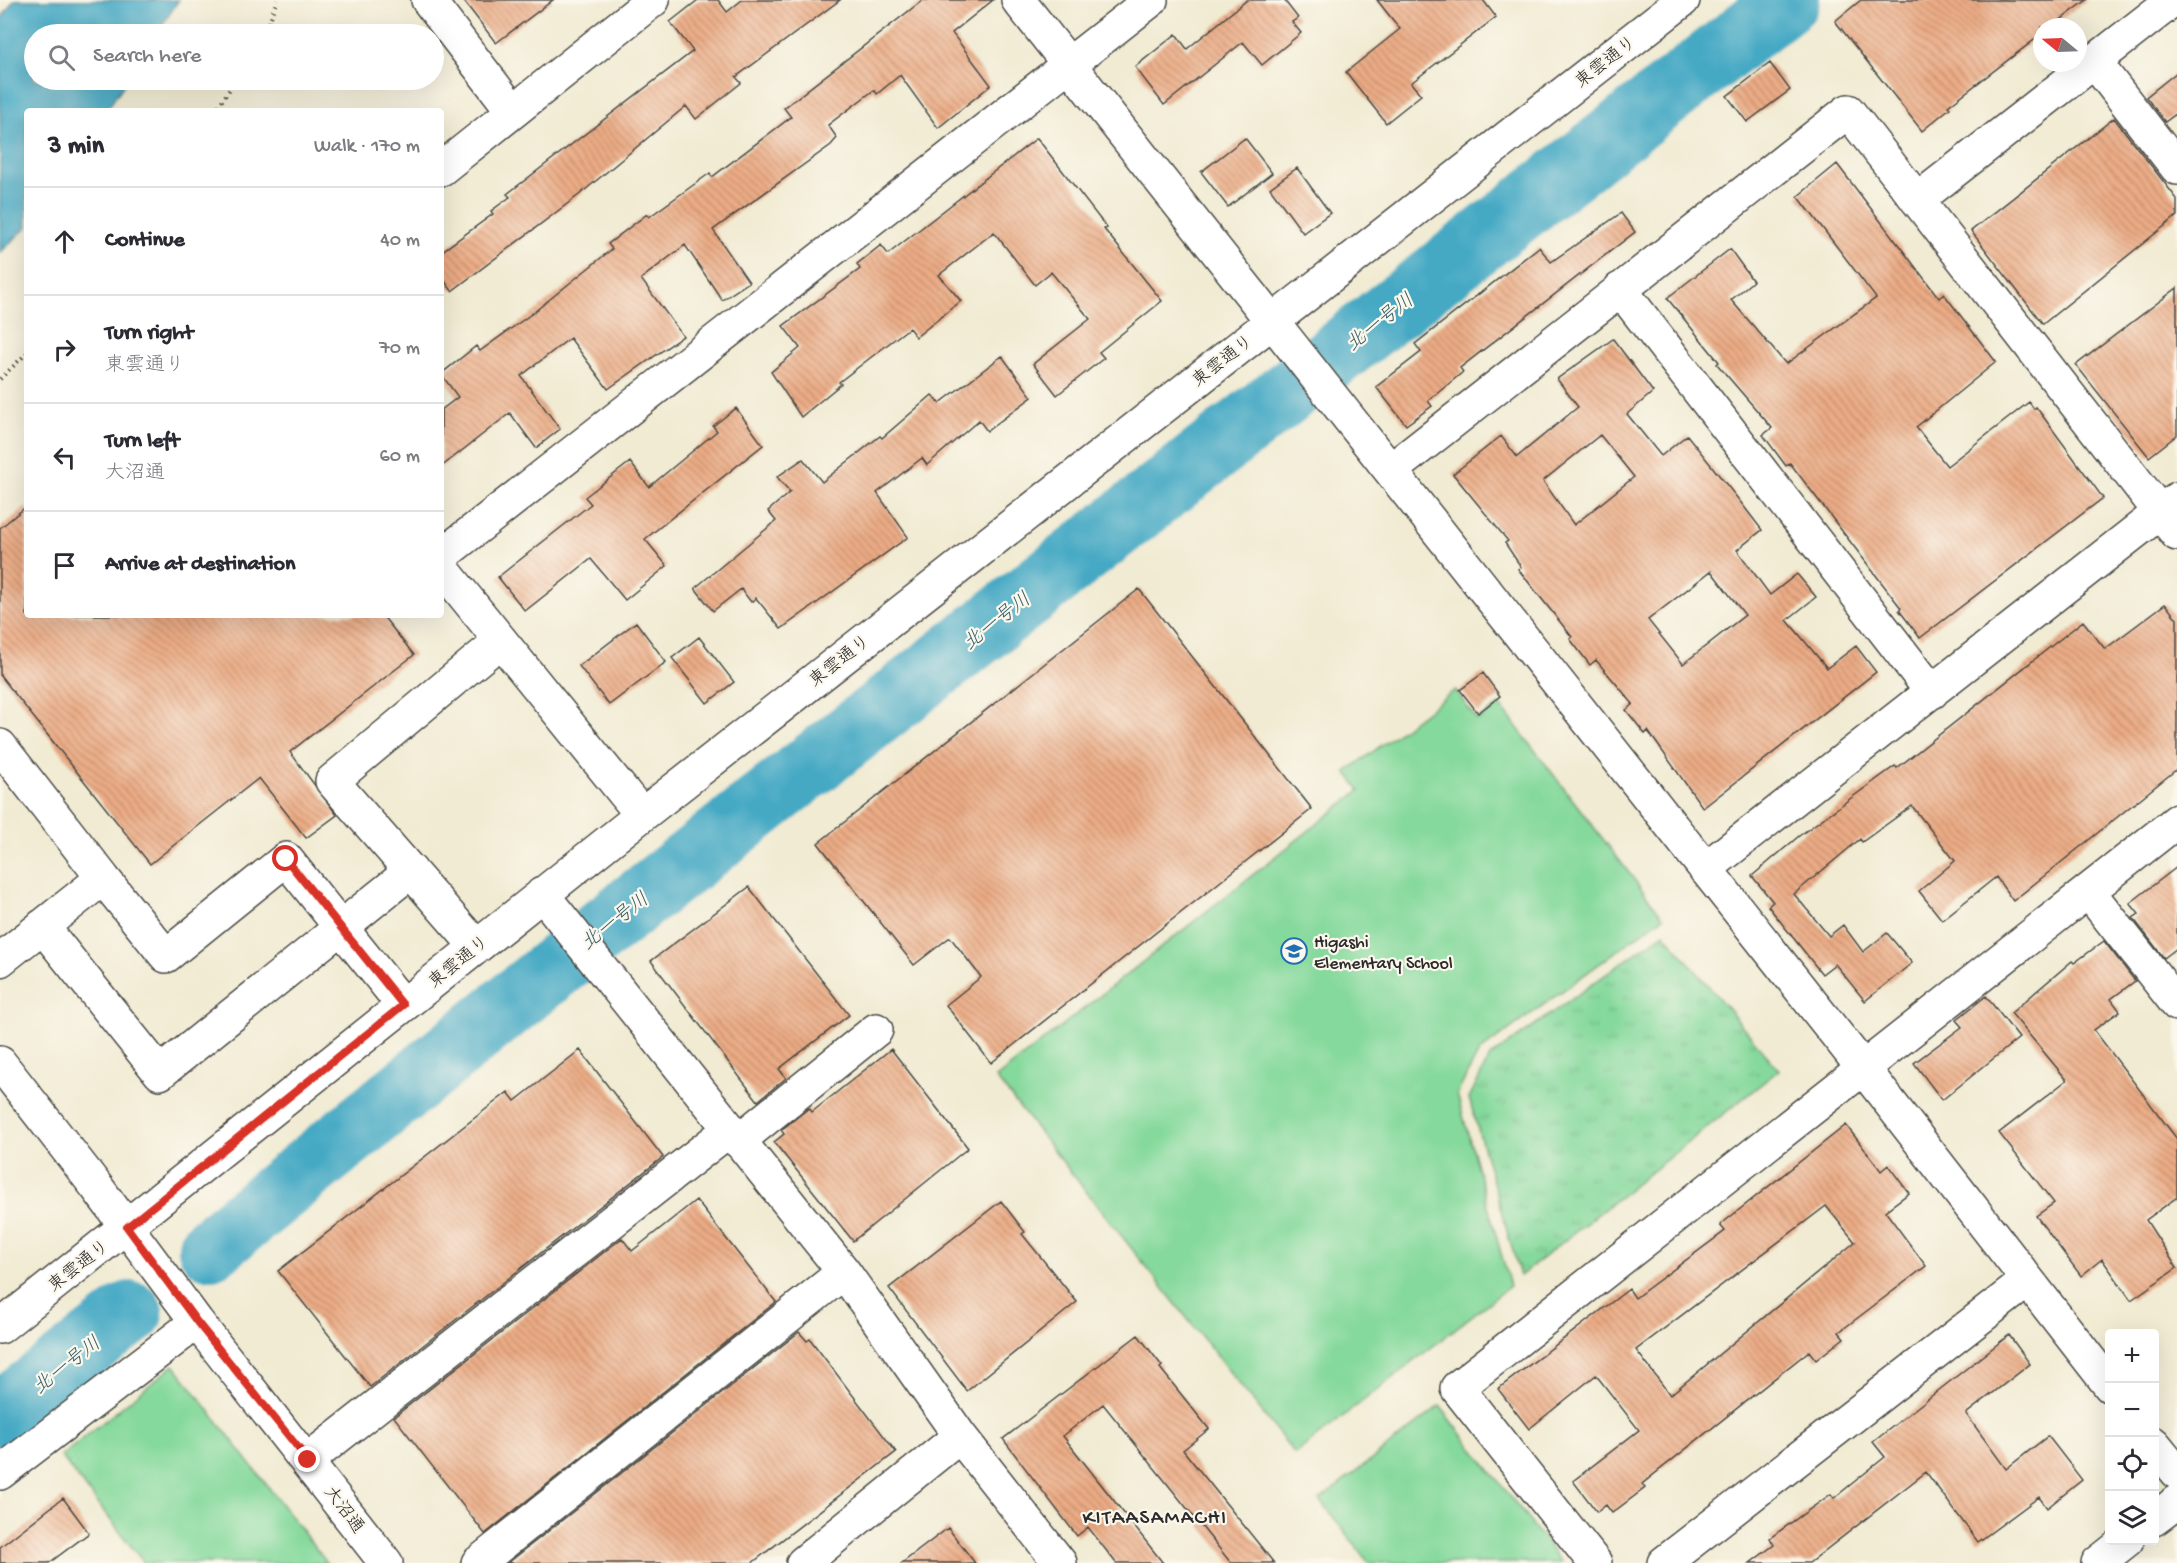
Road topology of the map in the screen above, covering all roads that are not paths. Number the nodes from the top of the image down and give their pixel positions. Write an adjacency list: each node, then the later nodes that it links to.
1 (428, 0): 9 (street)
2 (653, 0): 9 (street)
3 (1018, 0): 8 (street)
4 (1151, 0): 8 (street)
5 (1683, 0): 14 (street, 東雲通り)
6 (2173, 0): 7 (street)
7 (2094, 61): 11 (street); 12 (street)
8 (1068, 65): 14 (street); 17 (street)
9 (513, 111): 10 (street)
10 (444, 167)
11 (2177, 168)
12 (1917, 200): 13 (street); 16 (street)
13 (1620, 290): 15 (street); 20 (street)
14 (1273, 321): 15 (street); 22 (street, 東雲通り)
15 (1390, 470): 24 (street)
16 (2171, 515): 20 (street)
17 (444, 554)
18 (444, 571): 19 (street)
19 (500, 642): 22 (street); 25 (street)
20 (1932, 692): 24 (street)
21 (0, 746): 26 (street)
22 (642, 815): 28 (street, 東雲通り)
23 (2177, 821): 27 (street)
24 (1705, 869): 37 (street)
25 (411, 871): 30 (street); 31 (street)
26 (103, 878): 29 (street); 30 (street)
27 (2088, 891): 33 (street); 37 (street)
28 (542, 894): 31 (street, 東雲通り); 38 (street)
29 (42, 926): 30 (street); 32 (street)
30 (341, 927): 34 (street)
31 (476, 946): 34 (street, 東雲通り)
32 (0, 960)
33 (2177, 1004)
34 (403, 1005): 39 (street, 東雲通り)
35 (876, 1030): 38 (street)
36 (0, 1063): 39 (street, 大沼通)
37 (1863, 1068): 41 (street); 57 (street)
38 (733, 1135): 40 (street); 47 (street)
39 (127, 1227): 42 (street, 大沼通); 43 (street, 東雲通り)
40 (844, 1272): 45 (street); 54 (street)
41 (2027, 1281): 44 (street); 58 (street)
42 (197, 1322): 47 (street, 大沼通); 49 (street)
43 (0, 1327)
44 (2107, 1383)
45 (960, 1437): 55 (street); 56 (street)
46 (2159, 1450): 48 (street)
47 (308, 1460): 53 (street, 大沼通)
48 (2177, 1472)
49 (0, 1473)
50 (2177, 1502): 51 (street)
51 (2159, 1515)
52 (2121, 1545): 59 (street)
53 (386, 1563)
54 (478, 1563)
55 (804, 1563)
56 (1060, 1563)
57 (1595, 1563)
58 (1664, 1563)
59 (2098, 1563)

